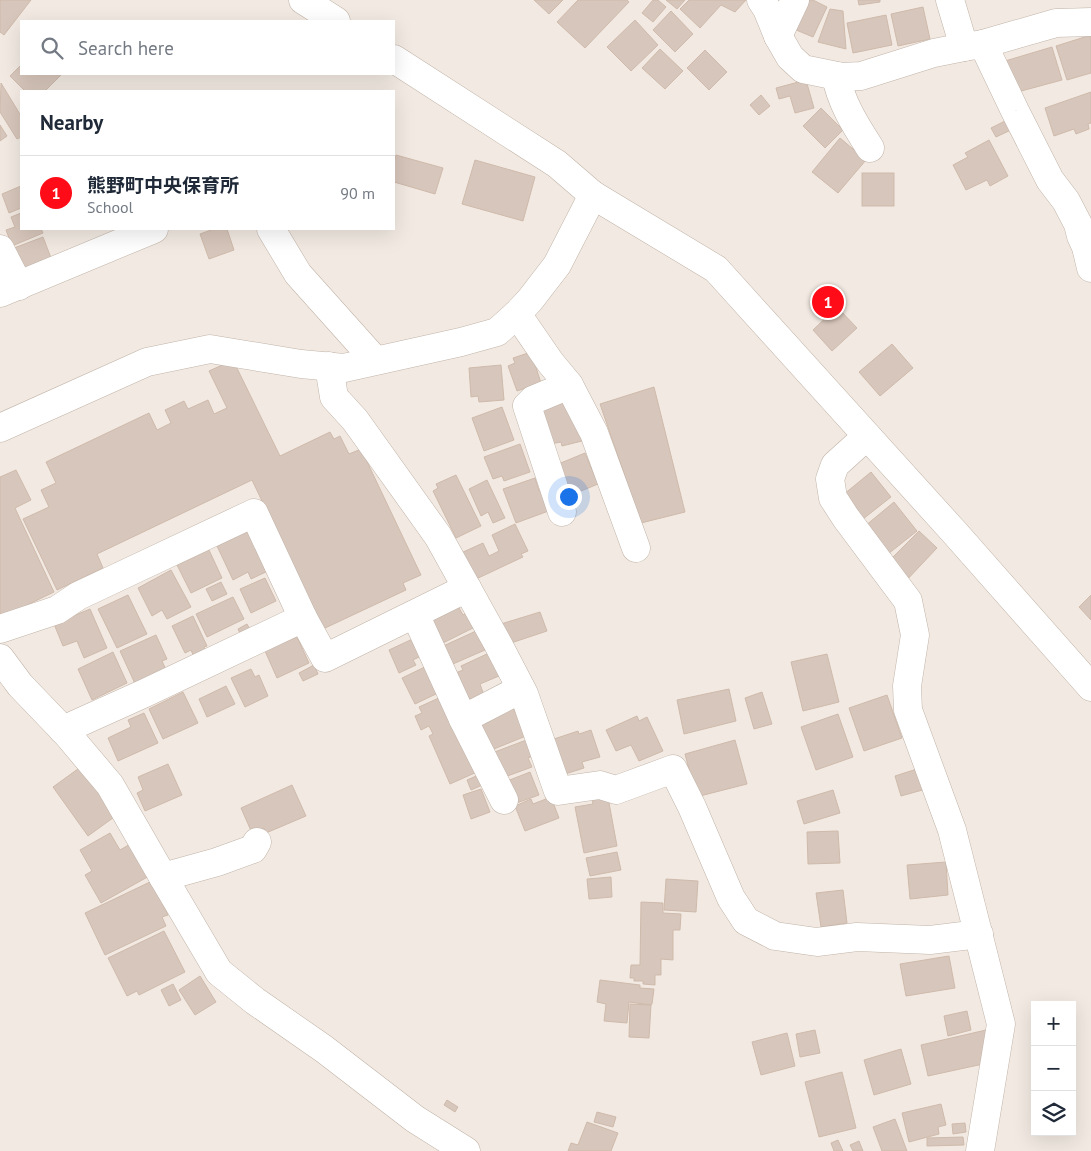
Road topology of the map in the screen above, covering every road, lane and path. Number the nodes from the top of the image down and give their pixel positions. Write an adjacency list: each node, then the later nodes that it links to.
1 (303, 0): 5 (street)
2 (761, 0): 7 (street)
3 (794, 0): 7 (street)
4 (950, 0): 8 (street)
5 (334, 20)
6 (1091, 22): 8 (street)
7 (778, 36): 10 (street)
8 (974, 45): 10 (street); 13 (street)
9 (395, 60): 12 (street)
10 (836, 76): 11 (street)
11 (870, 148)
12 (593, 195): 19 (street); 24 (street)
13 (1084, 217): 17 (street)
14 (152, 230): 18 (street)
15 (272, 230): 20 (street)
16 (0, 249): 18 (street)
17 (1091, 268)
18 (9, 290)
19 (517, 314): 20 (street); 22 (street)
20 (375, 360): 21 (street)
21 (329, 366): 23 (street); 27 (street)
22 (569, 385): 25 (street); 26 (street)
23 (0, 428)
24 (867, 436): 32 (street); 39 (street)
25 (562, 512)
26 (636, 548)
27 (467, 588): 28 (street); 33 (street)
28 (303, 618): 30 (street); 35 (street)
29 (420, 625): 34 (street)
30 (0, 628)
31 (0, 658): 35 (street)
32 (1091, 686)
33 (521, 689): 34 (street); 39 (street)
34 (463, 719): 36 (street)
35 (63, 730): 38 (street)
36 (504, 800)
37 (257, 842): 38 (street)
38 (163, 877): 40 (street)
39 (978, 934): 41 (street)
40 (466, 1151)
41 (980, 1151)

